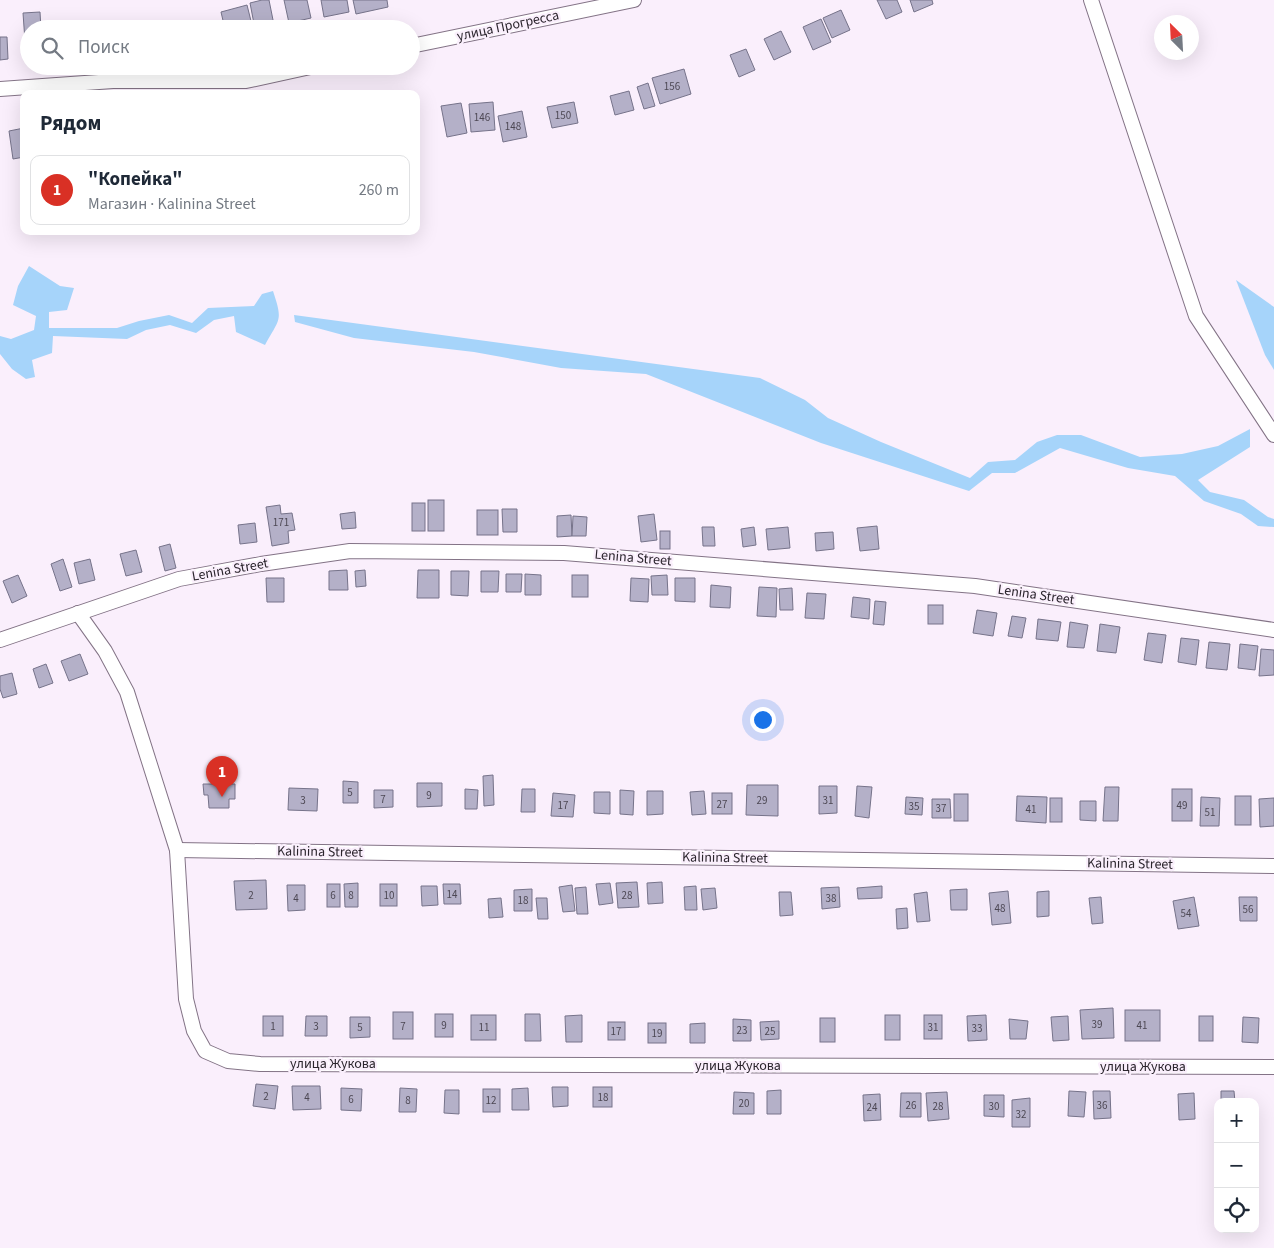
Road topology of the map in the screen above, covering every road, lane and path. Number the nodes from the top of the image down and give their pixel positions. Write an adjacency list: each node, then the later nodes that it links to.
1 (634, 0): 3 (street, улица Прогресса)
2 (1091, 0): 6 (street)
3 (420, 44)
4 (274, 75): 5 (street)
5 (0, 89)
6 (1274, 435)
7 (78, 613): 8 (street, Lenina Street); 9 (street, Lenina Street); 10 (street)
8 (1274, 630)
9 (0, 640)
10 (177, 850): 11 (street, Kalinina Street); 12 (street, улица Жукова)
11 (1274, 866)
12 (1274, 1067)

